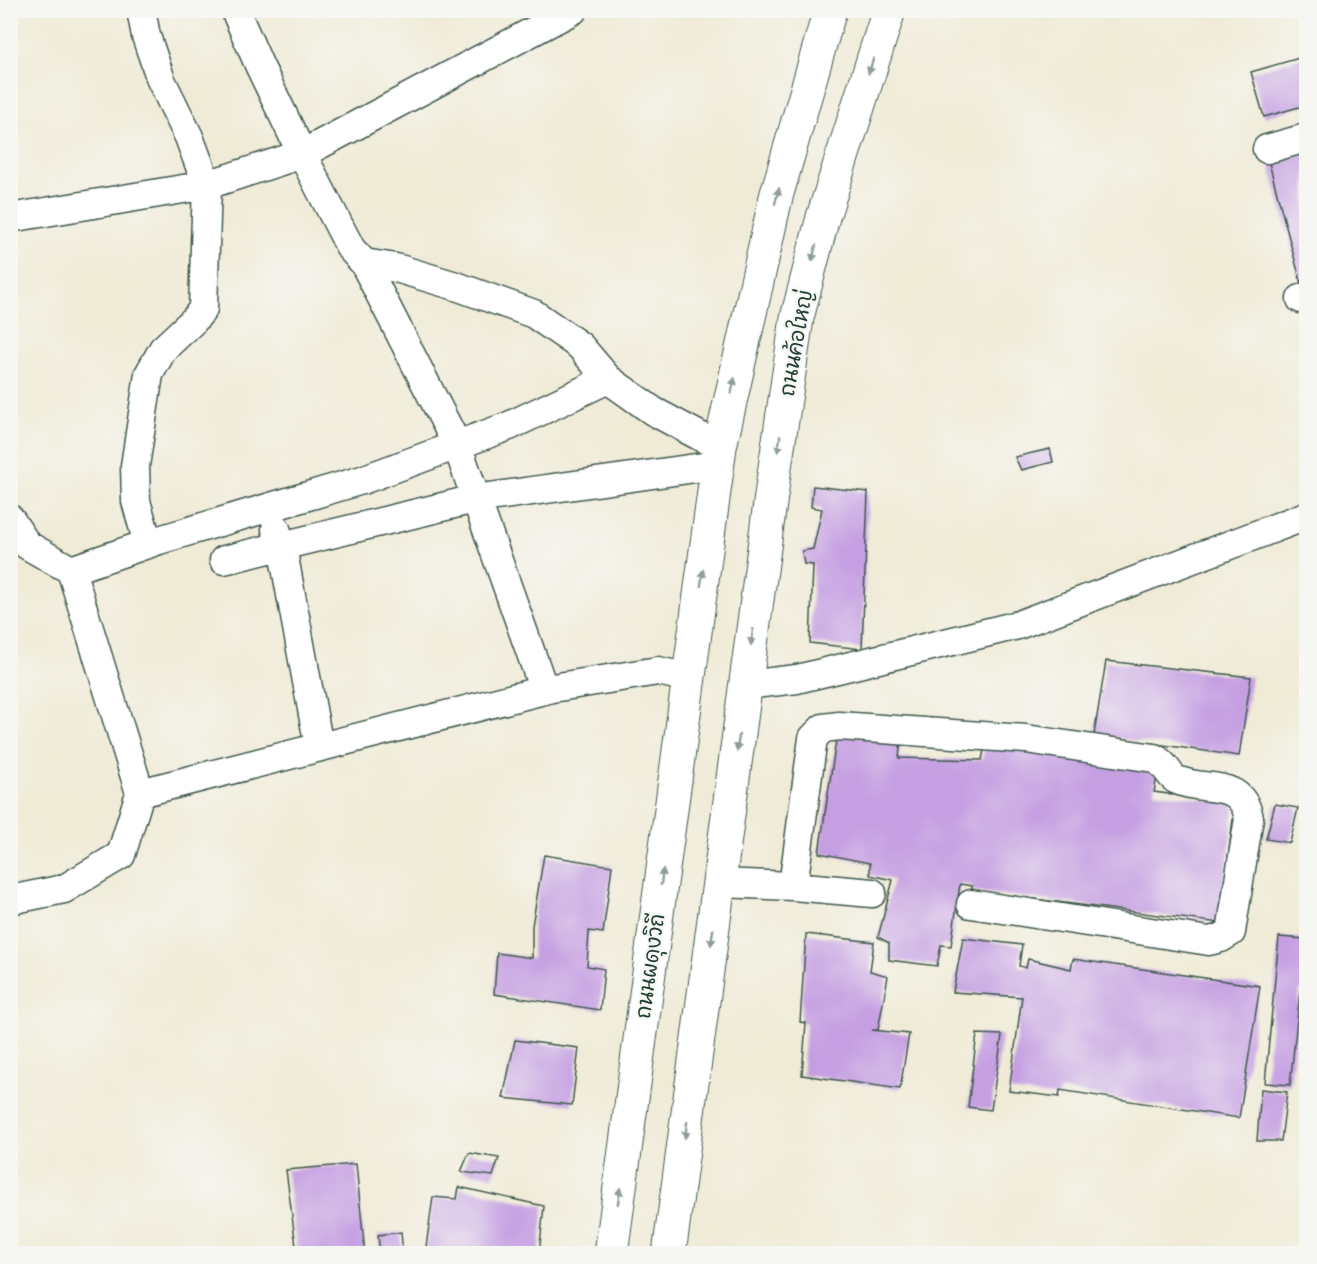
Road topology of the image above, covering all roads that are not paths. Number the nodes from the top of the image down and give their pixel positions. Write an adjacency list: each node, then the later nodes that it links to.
1 (141, 10): 9 (street)
2 (235, 10): 8 (street)
3 (573, 10): 8 (street)
4 (830, 10): 14 (main road, one-way to 4)
5 (889, 10): 24 (main road, ถนนค้อใหญ่, one-way to 24)
6 (1306, 138): 7 (street)
7 (1267, 149)
8 (302, 154): 9 (street); 11 (street)
9 (207, 185): 10 (street); 19 (street)
10 (10, 218)
11 (364, 262): 12 (street); 13 (street)
12 (608, 379): 13 (street); 14 (street)
13 (457, 445): 15 (street); 16 (street)
14 (718, 456): 15 (street); 23 (main road, one-way to 14)
15 (475, 499): 20 (street); 25 (street)
16 (268, 508): 19 (street); 20 (street)
17 (1306, 516): 24 (street)
18 (10, 519): 22 (street)
19 (148, 544): 22 (street)
20 (282, 546): 21 (street); 26 (street)
21 (224, 560)
22 (71, 570): 27 (street)
23 (689, 678): 25 (street); 33 (main road, ถนนผดุงวิถี, one-way to 23)
24 (746, 685): 28 (main road, one-way to 28)
25 (544, 690): 26 (street)
26 (319, 747): 27 (street)
27 (140, 793): 31 (street)
28 (719, 883): 29 (street); 34 (main road, one-way to 34)
29 (792, 886): 30 (street); 32 (street)
30 (872, 893)
31 (10, 900)
32 (971, 904)
33 (611, 1254)
34 (669, 1254)

